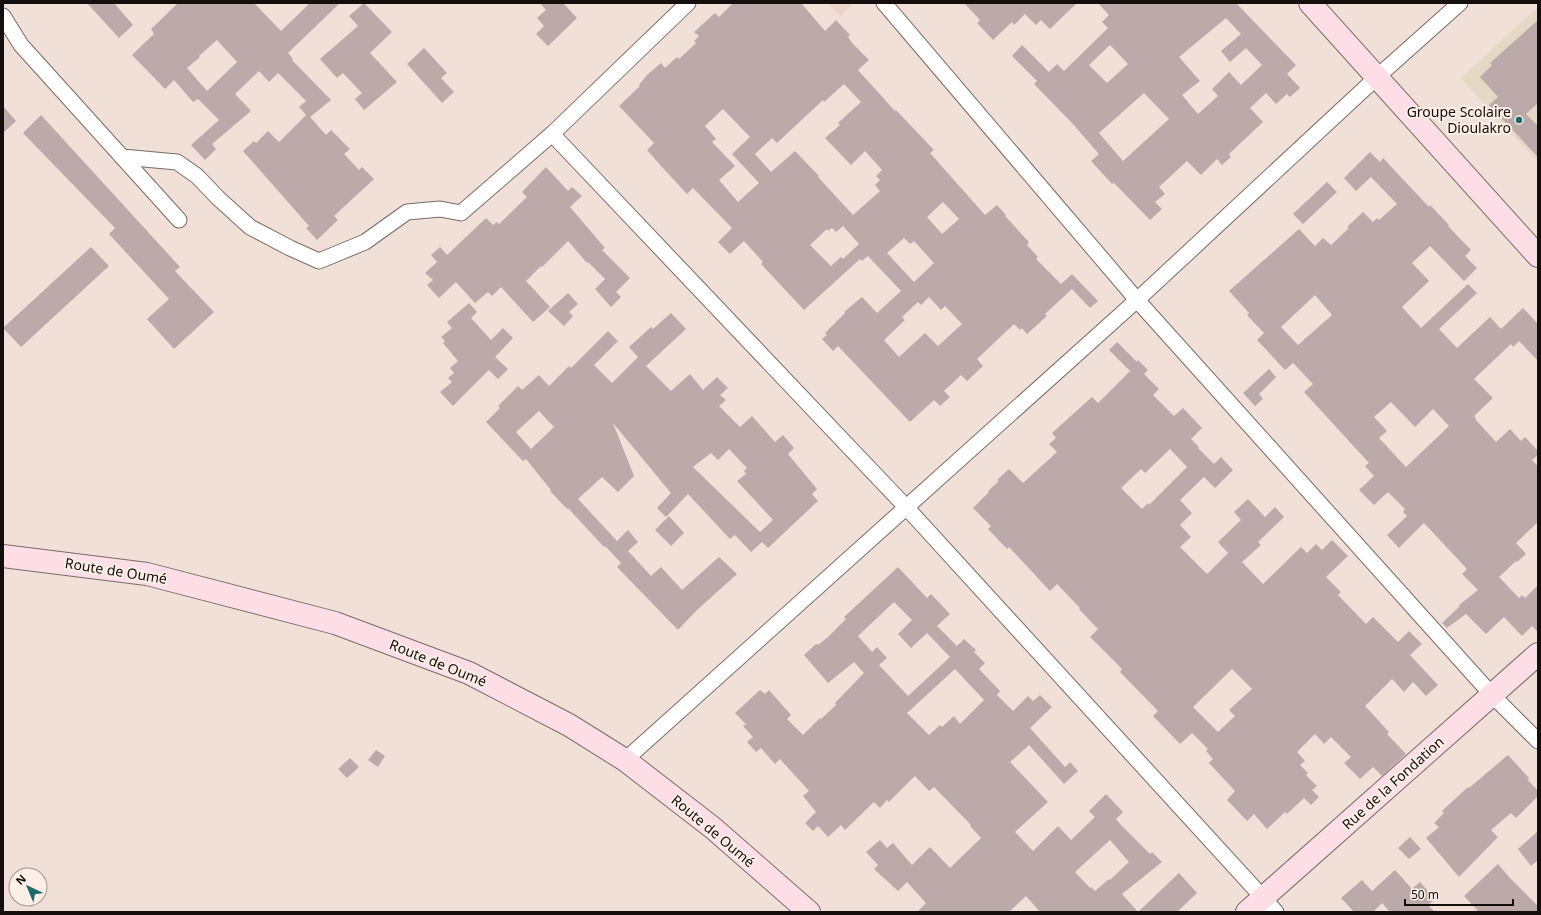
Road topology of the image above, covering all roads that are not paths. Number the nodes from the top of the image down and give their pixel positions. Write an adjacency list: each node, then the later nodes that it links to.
1 (688, 3): 7 (street)
2 (884, 3): 11 (street)
3 (1310, 3): 6 (main road)
4 (1460, 3): 6 (street)
5 (3, 16): 8 (street)
6 (1376, 78): 10 (main road); 11 (street)
7 (552, 134): 8 (street); 12 (street)
8 (122, 157): 9 (street)
9 (179, 220)
10 (1538, 256)
11 (1137, 300): 12 (street); 15 (street)
12 (906, 507): 17 (street); 18 (street)
13 (3, 556): 17 (main road, Route de Oumé)
14 (1538, 654): 15 (main road, Rue de la Fondation)
15 (1492, 695): 16 (street); 18 (main road, Rue de la Fondation)
16 (1538, 741)
17 (625, 760): 19 (main road, Route de Oumé)
18 (1269, 905): 20 (main road, Rue de la Fondation)
19 (809, 912)
20 (1247, 912)

